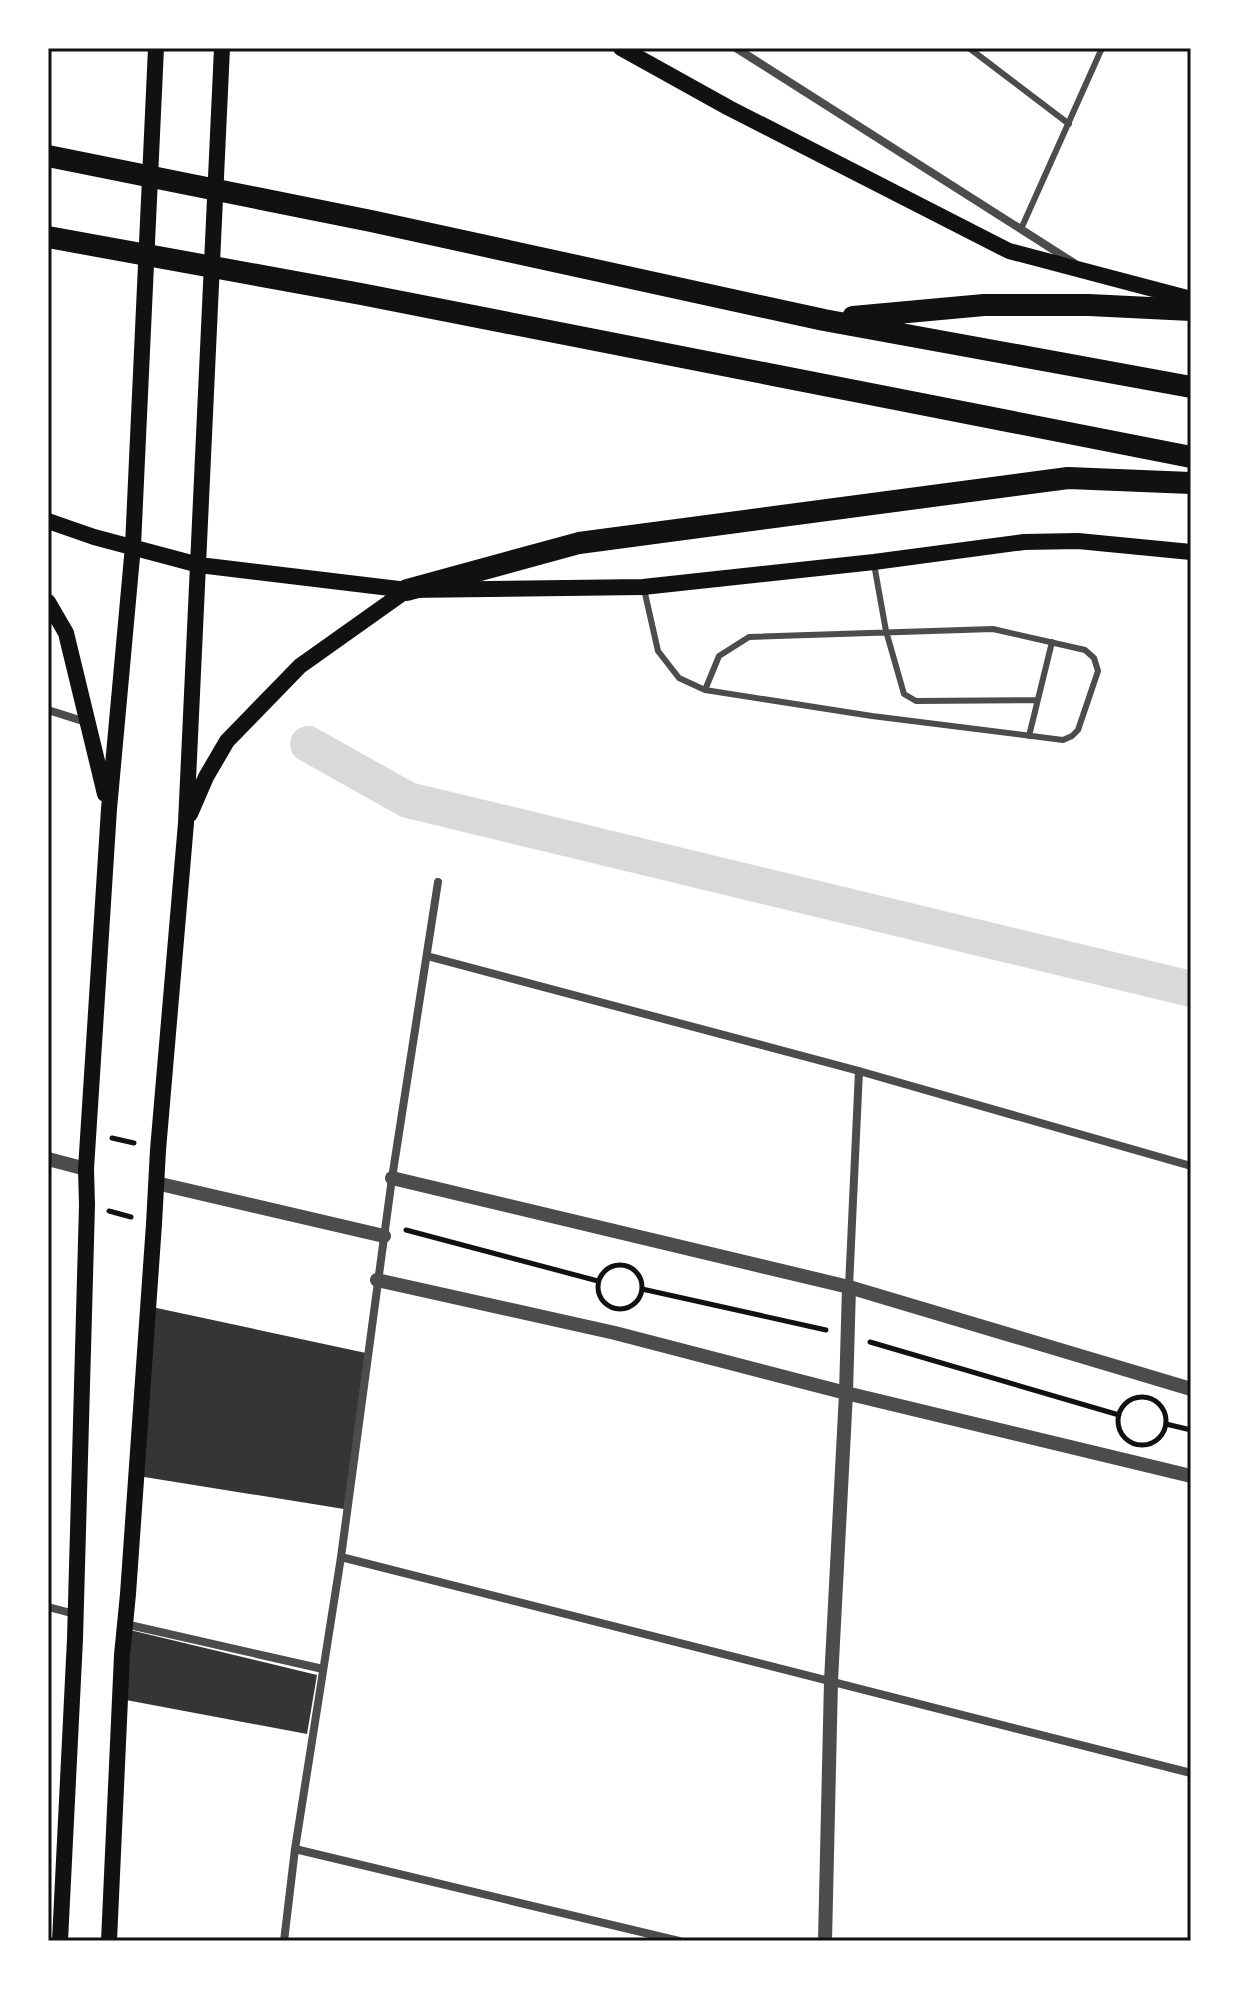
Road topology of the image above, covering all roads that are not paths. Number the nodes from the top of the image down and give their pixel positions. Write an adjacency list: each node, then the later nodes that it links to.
1 (156, 48): 19 (main road)
2 (222, 48): 22 (main road)
3 (621, 48): 11 (main road)
4 (736, 48): 9 (street)
5 (969, 48): 7 (lane)
6 (1102, 48): 7 (lane)
7 (1069, 124): 9 (lane)
8 (48, 156): 14 (highway)
9 (1021, 229): 11 (street)
10 (48, 237): 16 (highway)
11 (1092, 275): 12 (main road)
12 (1191, 299)
13 (1191, 310): 14 (highway)
14 (824, 320): 15 (highway)
15 (1191, 387)
16 (1191, 457)
17 (1191, 483): 24 (highway)
18 (48, 521): 19 (main road)
19 (133, 546): 22 (main road); 33 (main road)
20 (1191, 552): 21 (main road)
21 (874, 562): 23 (main road); 26 (lane)
22 (199, 565): 24 (main road); 34 (main road)
23 (643, 587): 24 (main road); 28 (lane)
24 (407, 590): 34 (main road)
25 (48, 602): 31 (main road)
26 (886, 631): 27 (lane); 28 (lane); 29 (lane)
27 (1052, 642): 29 (lane); 32 (lane)
28 (705, 690): 32 (lane)
29 (1037, 700): 32 (lane)
30 (48, 710): 31 (street)
31 (89, 723): 33 (main road)
32 (1029, 736)
33 (109, 809): 40 (main road)
34 (186, 823): 42 (main road)
35 (438, 882): 36 (street)
36 (427, 956): 37 (street); 41 (street)
37 (859, 1071): 39 (street); 45 (street)
38 (48, 1159): 40 (street)
39 (1191, 1166)
40 (86, 1169): 51 (main road)
41 (392, 1178): 43 (street); 45 (street)
42 (156, 1183): 43 (street); 52 (main road)
43 (385, 1230): 44 (street)
44 (377, 1280): 47 (street); 49 (street)
45 (849, 1287): 46 (street); 47 (street)
46 (1191, 1389)
47 (846, 1393): 48 (street); 54 (street)
48 (1191, 1476)
49 (341, 1557): 53 (street); 54 (street)
50 (48, 1607): 51 (street)
51 (76, 1614): 57 (main road)
52 (124, 1624): 53 (street); 59 (main road)
53 (323, 1669): 56 (street)
54 (831, 1681): 55 (street); 62 (street)
55 (1191, 1773)
56 (295, 1849): 60 (street); 61 (street)
57 (56, 1876): 58 (main road)
58 (60, 1941)
59 (109, 1941)
60 (284, 1941)
61 (679, 1941)
62 (825, 1941)

